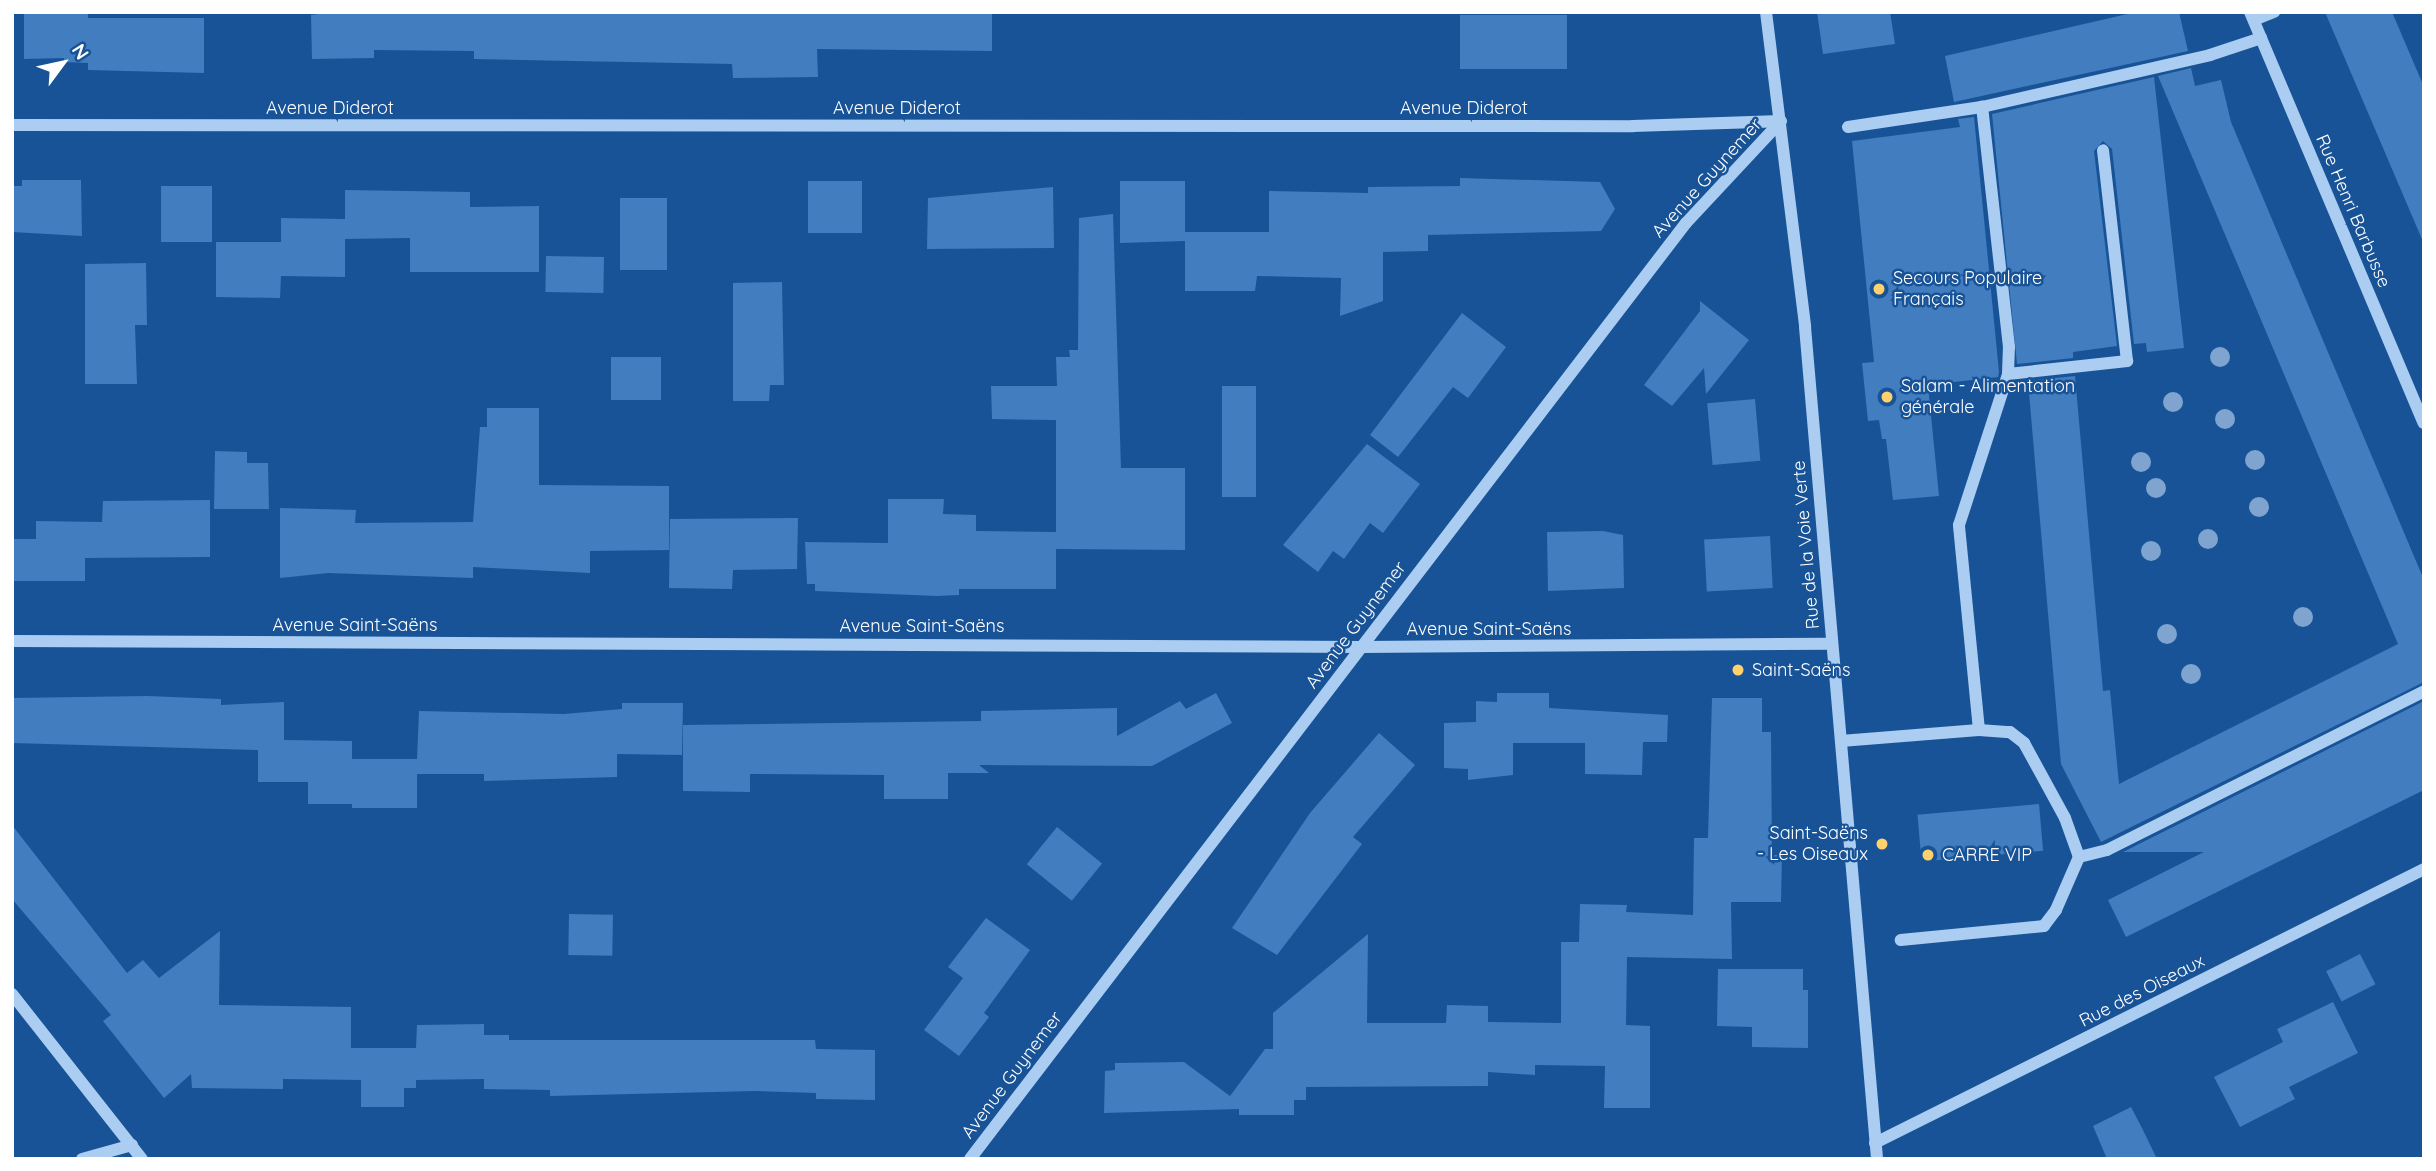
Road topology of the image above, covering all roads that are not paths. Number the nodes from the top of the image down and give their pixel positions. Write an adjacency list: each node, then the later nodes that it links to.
1 (1766, 12): 6 (street, Rue de la Voie Verte)
2 (2274, 12): 3 (street)
3 (2252, 16): 4 (street, Rue Henri Barbusse)
4 (2261, 38): 5 (street); 12 (street, Rue Henri Barbusse)
5 (1982, 107): 8 (street); 10 (street)
6 (1781, 121): 7 (street, Avenue Diderot); 15 (street, Rue de la Voie Verte); 16 (street, Avenue Guynemer)
7 (12, 125)
8 (1848, 127)
9 (2103, 150): 10 (street)
10 (2008, 374): 18 (street)
11 (2424, 387): 12 (street)
12 (2411, 394): 13 (street, Rue Henri Barbusse)
13 (2424, 423)
14 (12, 641): 16 (street, Avenue Saint-Saëns)
15 (1832, 644): 16 (street, Avenue Saint-Saëns); 19 (street, Rue de la Voie Verte)
16 (1362, 647): 28 (street, Avenue Guynemer)
17 (2424, 691): 20 (street)
18 (1979, 730): 19 (street); 20 (street)
19 (1841, 741): 24 (street, Rue de la Voie Verte)
20 (2079, 857): 22 (street)
21 (2424, 869): 24 (street, Rue des Oiseaux)
22 (1901, 940)
23 (12, 994): 25 (street)
24 (1875, 1143): 29 (street, Rue de la Voie Verte)
25 (132, 1145): 26 (street); 27 (street)
26 (82, 1159)
27 (142, 1159)
28 (970, 1159)
29 (1877, 1159)

